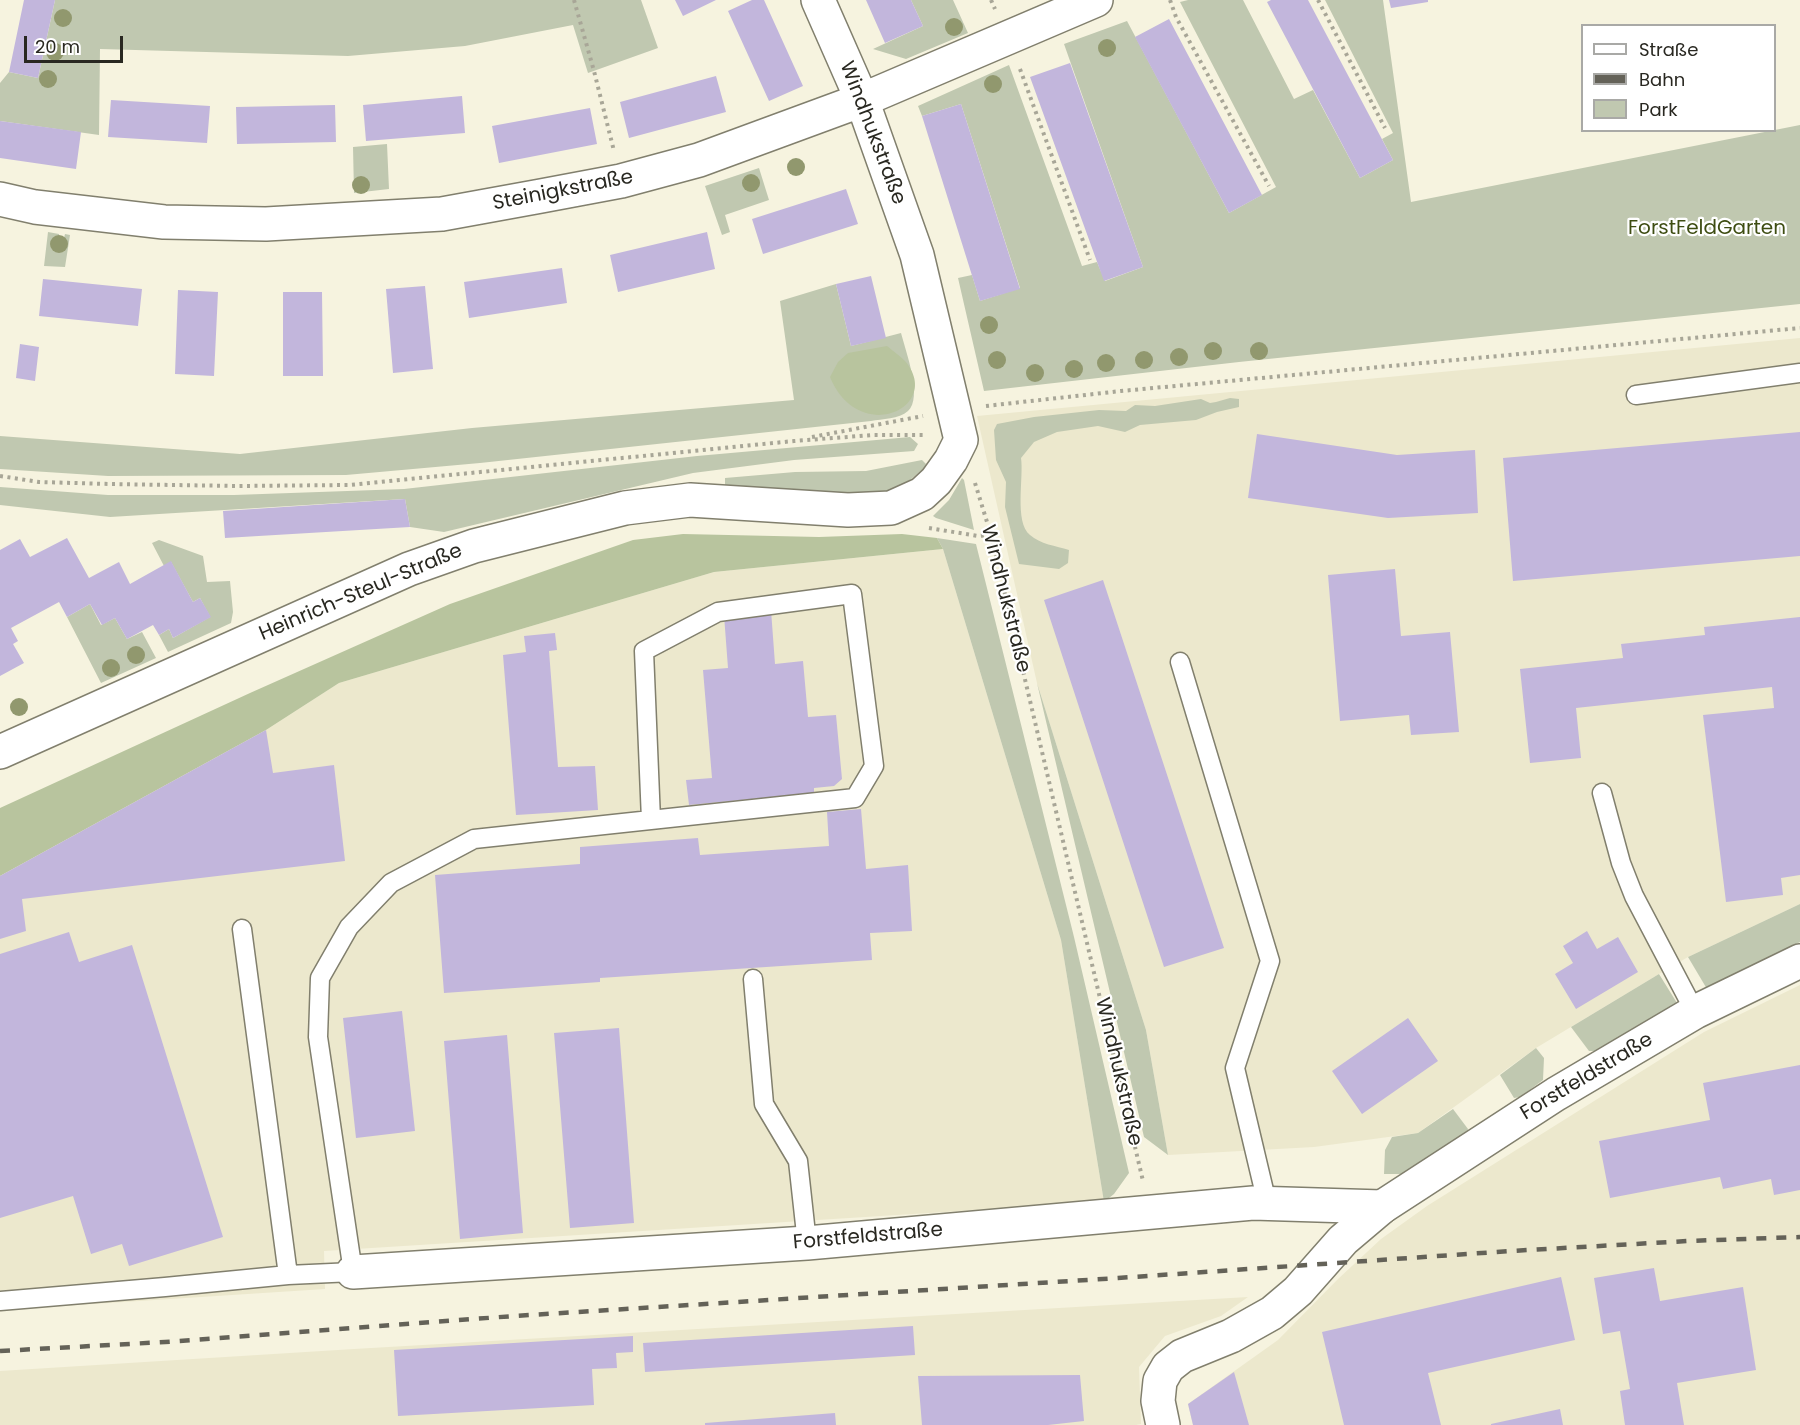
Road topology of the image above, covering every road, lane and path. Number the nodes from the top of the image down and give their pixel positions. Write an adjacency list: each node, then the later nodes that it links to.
1 (574, 0): 9 (path)
2 (818, 0): 7 (street, Windhukstraße)
3 (1096, 0): 6 (street, Steinigkstraße)
4 (1170, 0): 10 (path)
5 (1318, 0): 8 (path)
6 (1009, 37): 7 (street, Steinigkstraße); 12 (path)
7 (862, 100): 9 (street, Steinigkstraße); 16 (street, Windhukstraße)
8 (1385, 128)
9 (621, 181): 11 (street, Steinigkstraße)
10 (1269, 186)
11 (0, 199)
12 (1090, 260)
13 (1800, 328): 16 (path)
14 (1800, 373): 15 (lane)
15 (1636, 395)
16 (958, 425): 17 (path); 17 (path); 19 (street, Heinrich-Steul-Straße); 20 (path, Windhukstraße)
17 (794, 441): 18 (path)
18 (0, 477)
19 (891, 508): 20 (path); 22 (street, Heinrich-Steul-Straße)
20 (991, 535): 31 (path, Windhukstraße)
21 (1180, 662): 29 (lane)
22 (0, 752)
23 (1602, 793): 28 (lane)
24 (651, 820): 24 (lane); 33 (lane)
25 (242, 929): 34 (lane)
26 (1800, 961): 28 (street, Forstfeldstraße)
27 (753, 979): 32 (lane)
28 (1695, 1012): 30 (street, Forstfeldstraße)
29 (1267, 1203): 30 (street, Forstfeldstraße); 31 (street, Forstfeldstraße)
30 (1382, 1207): 36 (street, Forstfeldstraße)
31 (1150, 1211): 32 (street, Forstfeldstraße)
32 (807, 1243): 33 (street, Forstfeldstraße)
33 (353, 1272): 34 (lane)
34 (288, 1275): 35 (lane)
35 (0, 1301)
36 (1159, 1424)

